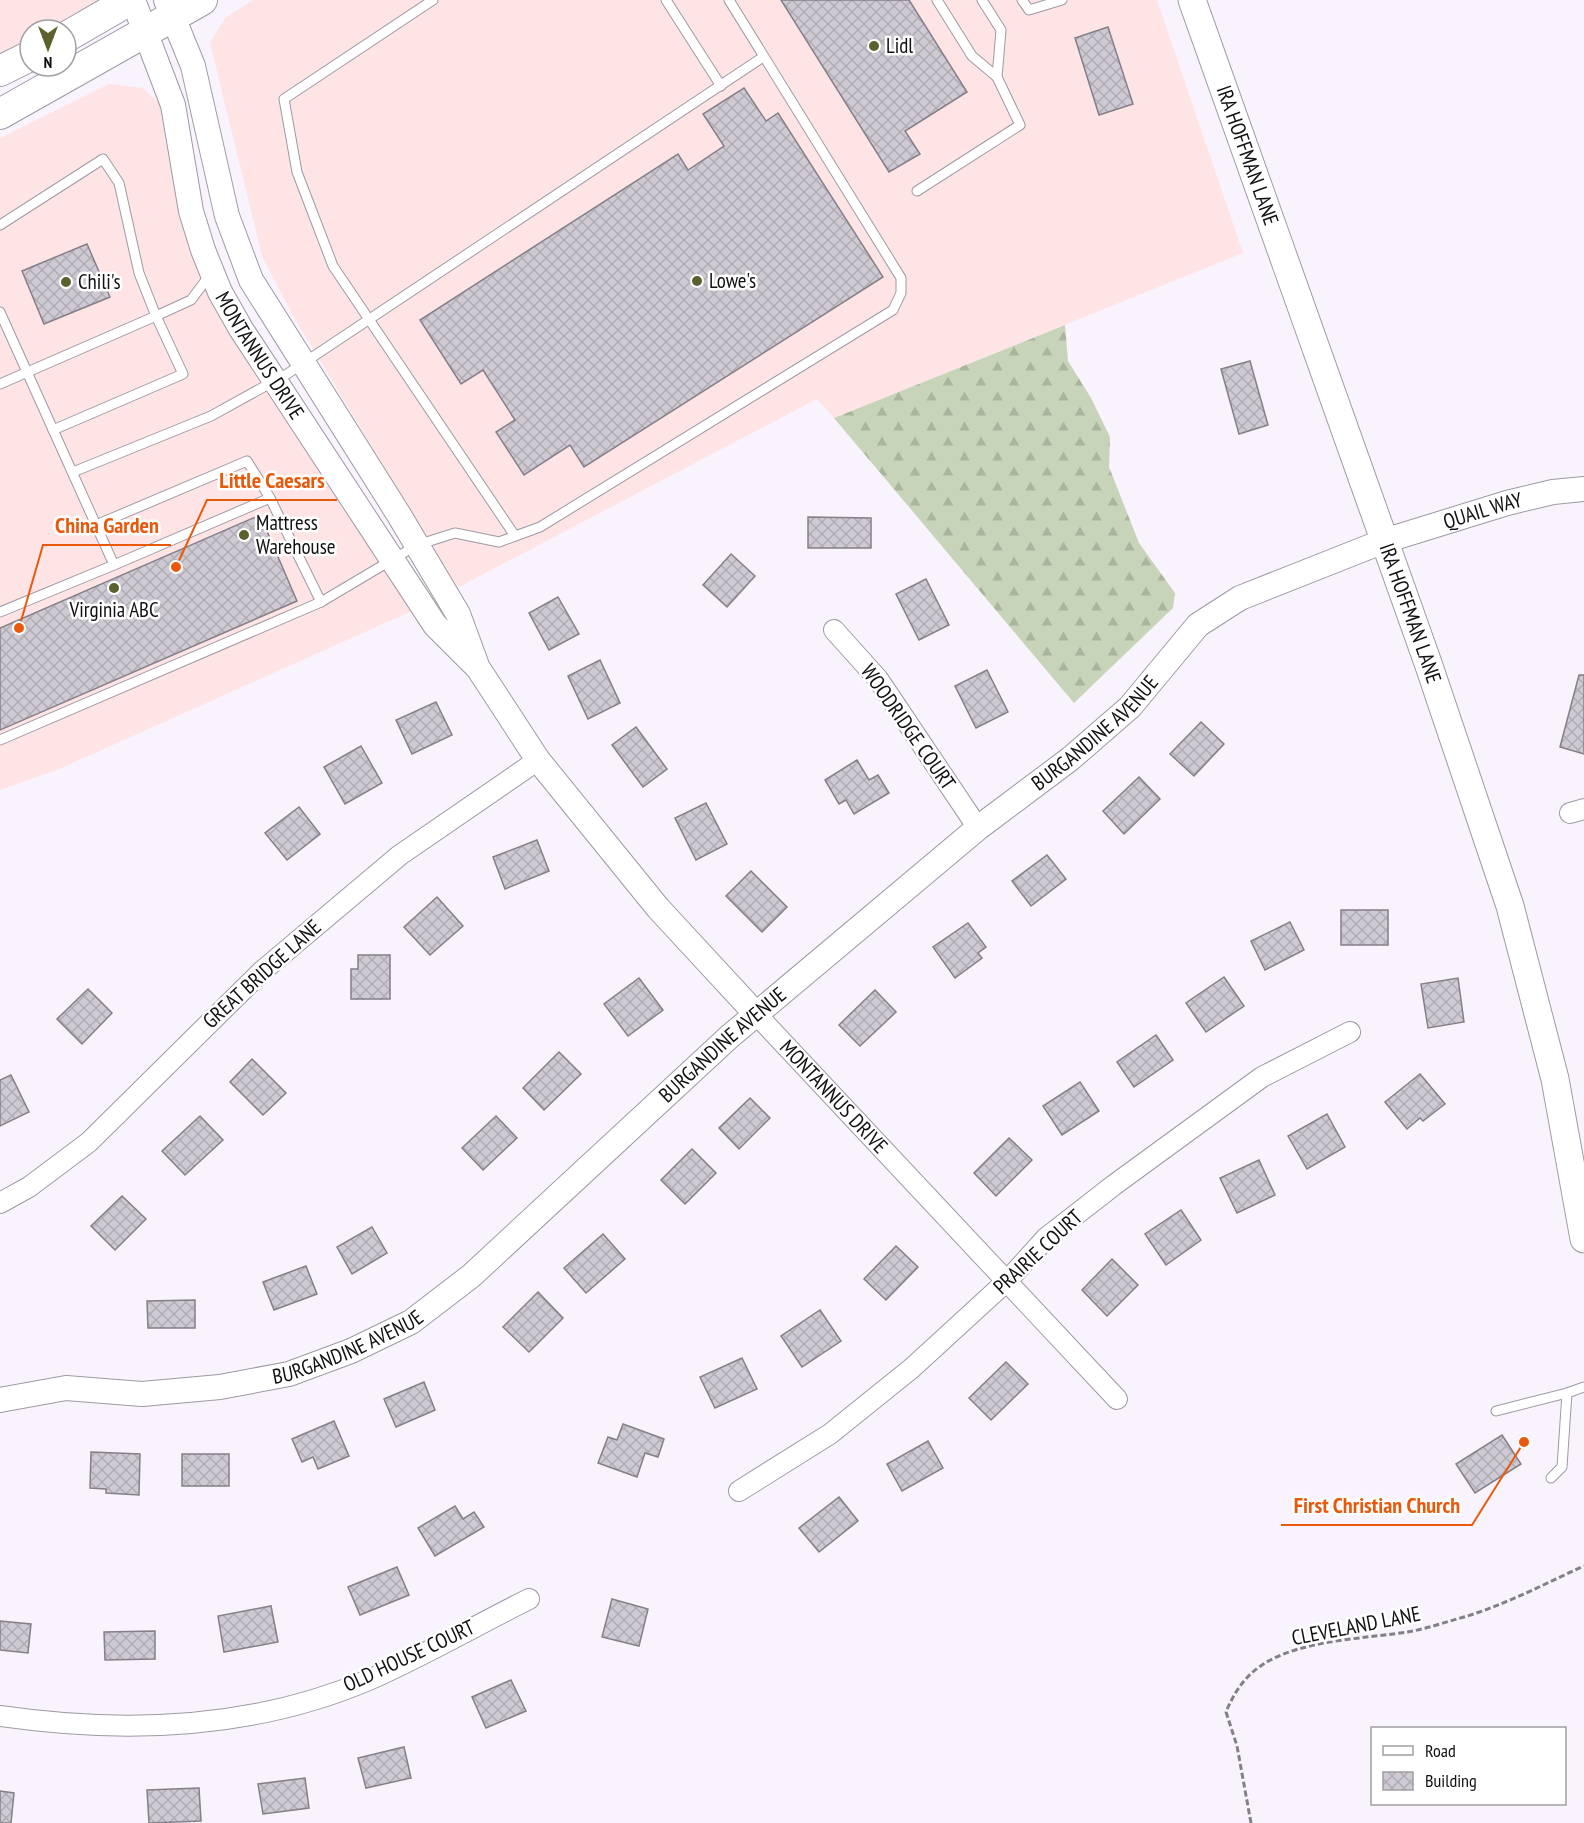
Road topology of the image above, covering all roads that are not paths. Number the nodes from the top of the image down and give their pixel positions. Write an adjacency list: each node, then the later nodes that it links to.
1 (132, 0): 12 (main road); 13 (street, MONTANNUS DRIVE)
2 (202, 0): 11 (main road)
3 (433, 0): 25 (lane)
4 (666, 0): 18 (lane)
5 (729, 0): 14 (lane)
6 (937, 0): 17 (lane)
7 (982, 0): 17 (lane)
8 (1023, 0): 9 (lane)
9 (1062, 0)
10 (1192, 0): 36 (main road, IRA HOFFMAN LANE)
11 (170, 8): 13 (main road); 26 (street, MONTANNUS DRIVE)
12 (78, 30)
13 (146, 32): 19 (main road); 22 (street, MONTANNUS DRIVE)
14 (763, 57): 18 (lane); 35 (lane)
15 (18, 62): 16 (main road)
16 (0, 71)
17 (997, 77): 20 (lane)
18 (721, 86): 25 (lane)
19 (0, 114)
20 (917, 191)
21 (0, 225): 24 (lane)
22 (211, 272): 24 (lane); 28 (street, MONTANNUS DRIVE)
23 (0, 312): 27 (lane)
24 (156, 316): 27 (lane); 30 (lane)
25 (369, 320): 26 (lane); 35 (lane)
26 (302, 364): 28 (lane); 37 (street, MONTANNUS DRIVE)
27 (26, 373): 29 (lane); 30 (lane)
28 (274, 382): 31 (lane); 38 (street, MONTANNUS DRIVE)
29 (0, 384)
30 (53, 430): 31 (lane)
31 (73, 472): 34 (lane)
32 (1584, 489): 36 (street, QUAIL WAY)
33 (270, 498): 34 (lane); 39 (lane); 40 (lane)
34 (96, 525): 39 (lane)
35 (515, 536): 37 (lane)
36 (1384, 541): 46 (street, BURGANDINE AVENUE); 50 (main road, IRA HOFFMAN LANE)
37 (417, 545): 38 (lane); 43 (street, MONTANNUS DRIVE)
38 (391, 561): 40 (lane); 43 (street, MONTANNUS DRIVE)
39 (114, 564): 41 (lane)
40 (321, 602): 44 (lane)
41 (0, 612)
42 (834, 630): 46 (street, WOODRIDGE COURT)
43 (478, 668): 45 (street, MONTANNUS DRIVE)
44 (0, 740)
45 (538, 760): 47 (street, MONTANNUS DRIVE); 49 (street, GREAT BRIDGE LANE)
46 (978, 828): 47 (street, BURGANDINE AVENUE)
47 (756, 1015): 51 (street, MONTANNUS DRIVE); 55 (street, BURGANDINE AVENUE)
48 (1350, 1032): 51 (street, PRAIRIE COURT)
49 (0, 1203)
50 (1584, 1239)
51 (1008, 1280): 54 (street, MONTANNUS DRIVE); 58 (street, PRAIRIE COURT)
52 (1584, 1387): 53 (lane)
53 (1567, 1393): 56 (lane); 57 (lane)
54 (1117, 1399)
55 (0, 1400)
56 (1496, 1412)
57 (1551, 1478)
58 (739, 1491)
59 (529, 1599): 60 (street, OLD HOUSE COURT)
60 (0, 1716)

